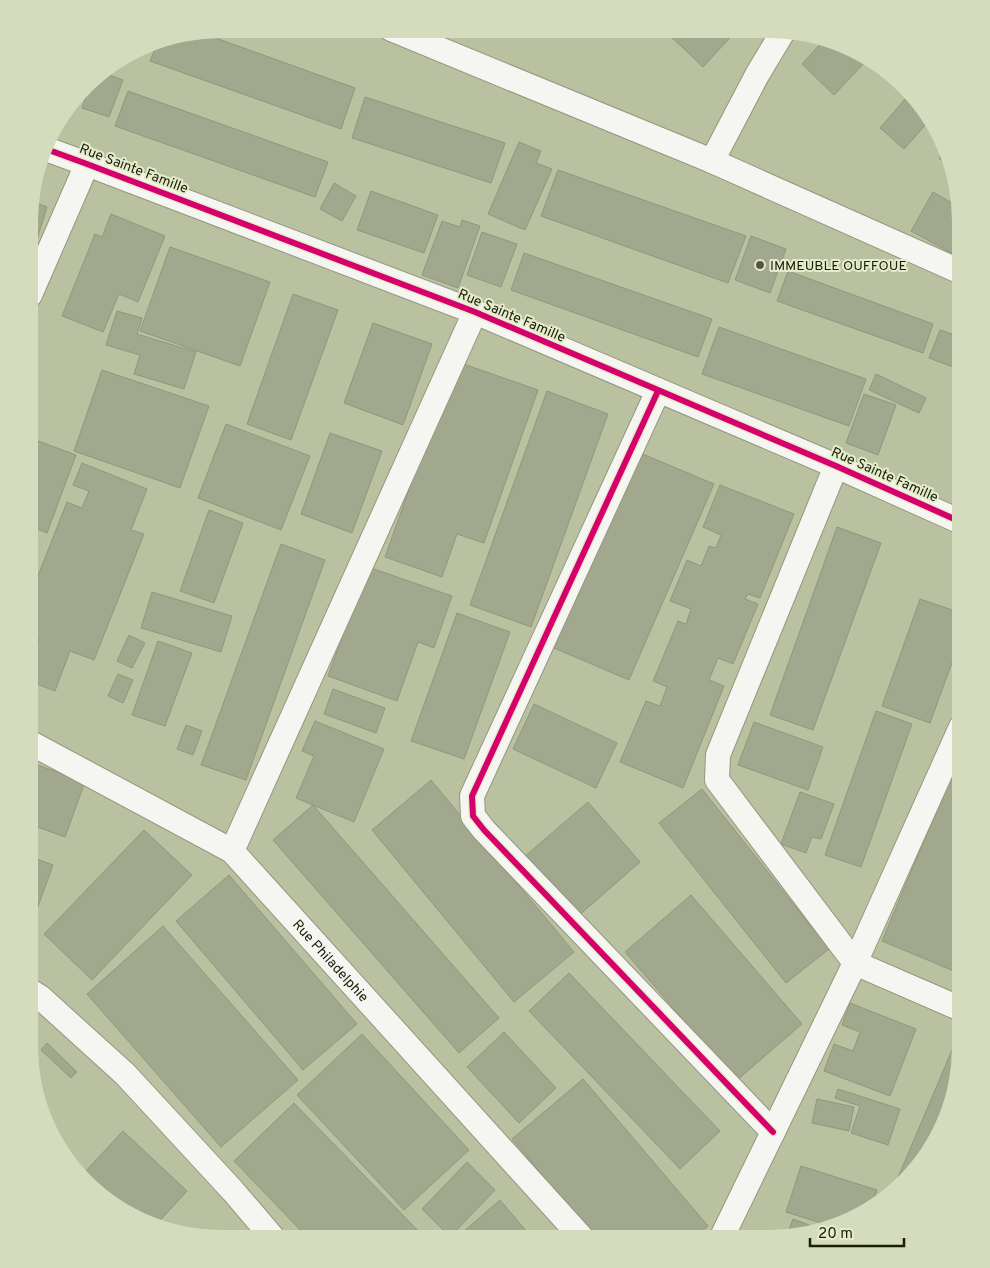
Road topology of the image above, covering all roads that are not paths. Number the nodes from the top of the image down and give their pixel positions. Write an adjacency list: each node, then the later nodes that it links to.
1 (414, 38): 4 (street)
2 (779, 38): 4 (street)
3 (51, 151): 5 (street, Rue Sainte Famille)
4 (712, 161): 6 (street)
5 (88, 164): 7 (street); 8 (street, Rue Sainte Famille)
6 (952, 268)
7 (38, 277)
8 (475, 312): 9 (street, Rue Sainte Famille); 14 (street)
9 (658, 391): 10 (street, Rue Sainte Famille); 18 (street)
10 (836, 466): 11 (street, Rue Sainte Famille); 15 (street)
11 (952, 518)
12 (38, 747): 14 (street, Rue Philadelphie)
13 (952, 747): 15 (street)
14 (232, 851): 20 (street, Rue Philadelphie)
15 (855, 964): 17 (street); 18 (street)
16 (38, 996): 19 (street)
17 (952, 1005)
18 (773, 1132): 21 (street)
19 (266, 1230)
20 (576, 1230)
21 (725, 1230)

